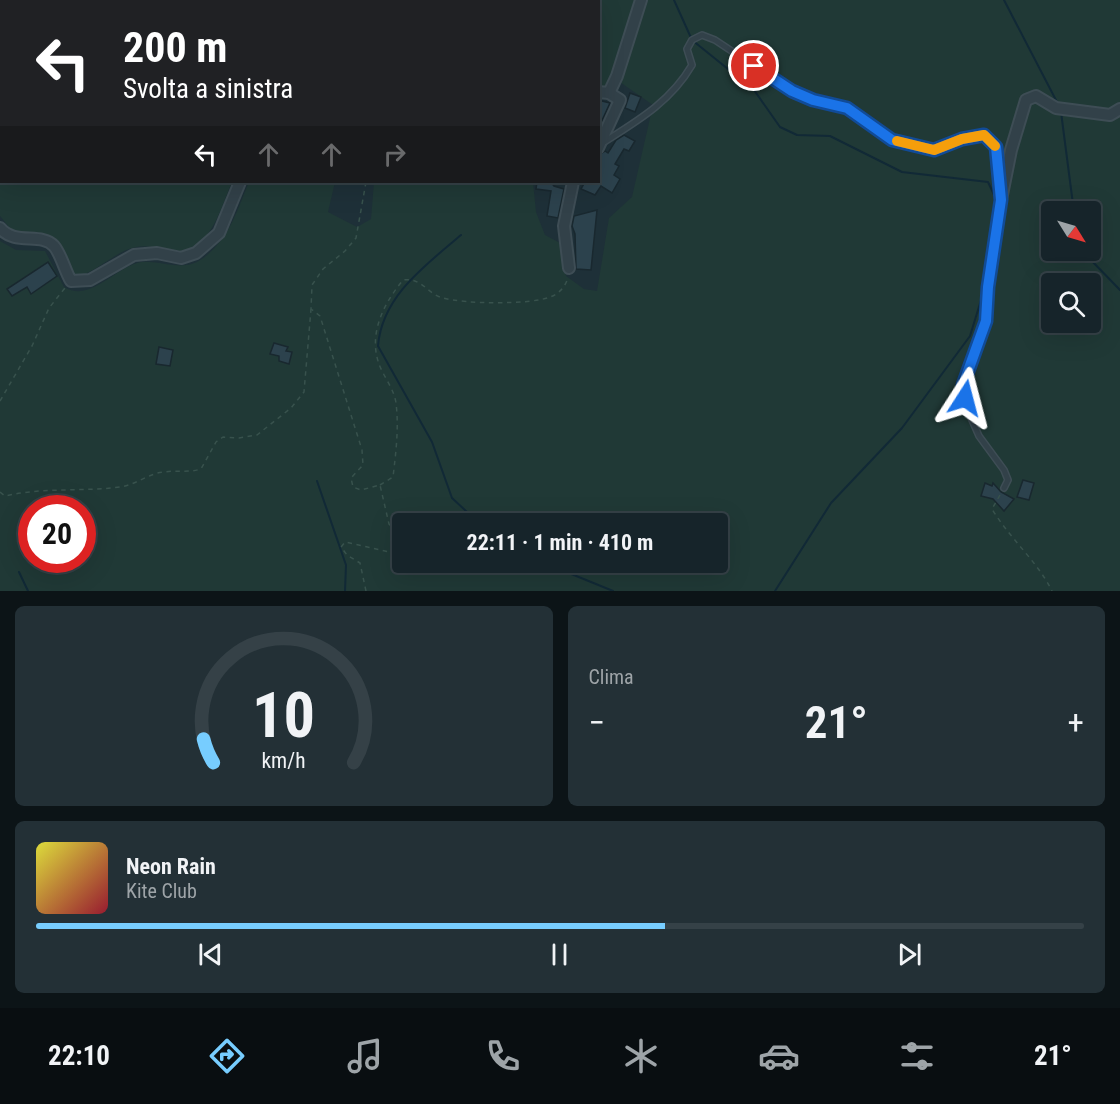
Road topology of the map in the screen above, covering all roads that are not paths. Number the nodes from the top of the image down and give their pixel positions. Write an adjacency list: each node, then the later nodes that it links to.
1 (641, 0): 2 (street)
2 (604, 93): 4 (street)
3 (1120, 109): 7 (street)
4 (600, 145): 7 (lane)
5 (240, 183): 8 (street)
6 (573, 183): 9 (street)
7 (1001, 200): 10 (lane)
8 (0, 228)
9 (569, 268)
10 (1004, 488)

